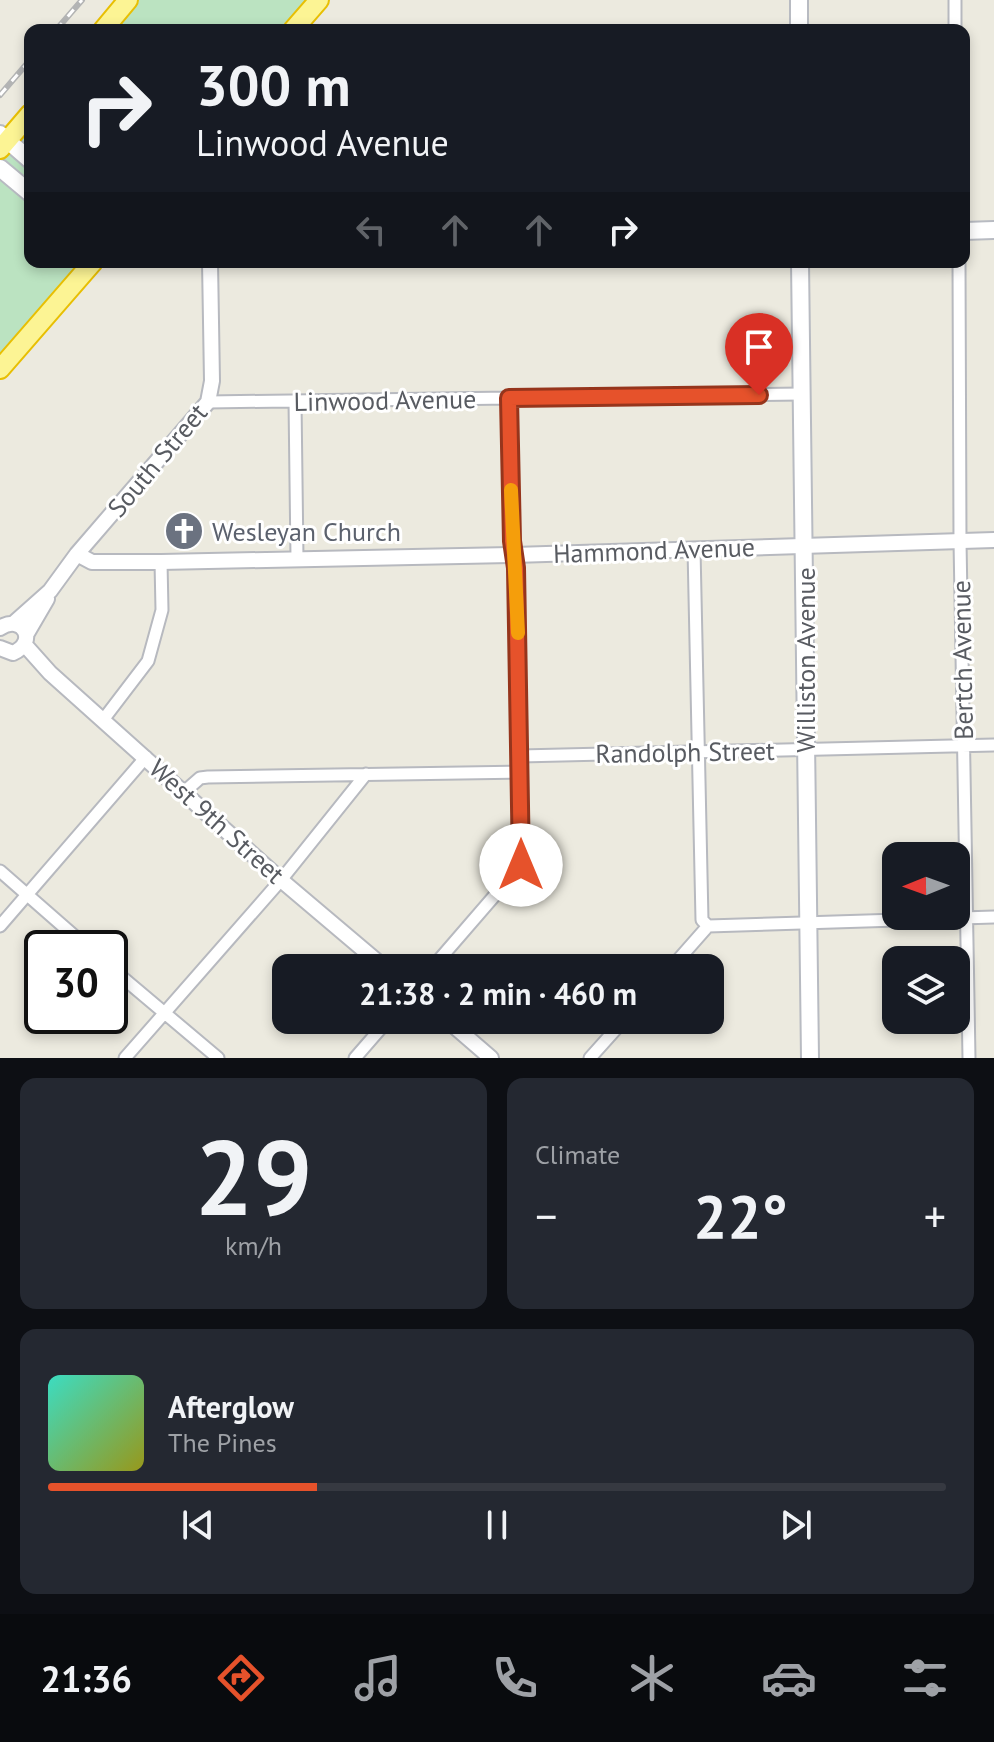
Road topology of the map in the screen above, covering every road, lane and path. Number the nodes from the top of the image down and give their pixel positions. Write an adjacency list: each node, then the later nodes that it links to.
1 (128, 0): 5 (highway)
2 (319, 0): 6 (highway)
3 (799, 0): 7 (main road)
4 (955, 0): 8 (street)
5 (108, 24)
6 (298, 24)
7 (799, 24)
8 (955, 24)
9 (24, 120): 10 (highway)
10 (2, 141): 11 (main road)
11 (24, 156)
12 (0, 168): 13 (main road)
13 (24, 188)
14 (994, 230): 15 (main road)
15 (970, 231)
16 (88, 268): 20 (highway)
17 (210, 268): 24 (street, South Street)
18 (800, 268): 21 (main road, Williston Avenue)
19 (959, 268): 26 (street, Bertch Avenue)
20 (0, 369)
21 (802, 394): 22 (street, Linwood Avenue); 27 (main road, Williston Avenue)
22 (509, 398): 23 (street, Linwood Avenue); 30 (street)
23 (295, 401): 24 (street, Linwood Avenue); 31 (street)
24 (208, 402): 29 (street, South Street)
25 (994, 540): 26 (street, Hammond Avenue)
26 (960, 541): 27 (street, Hammond Avenue); 37 (street, Bertch Avenue)
27 (804, 546): 28 (street, Hammond Avenue); 39 (main road, Williston Avenue)
28 (694, 549): 30 (street, Hammond Avenue); 40 (street)
29 (77, 554): 32 (street, Hammond Avenue); 33 (street, South Street)
30 (514, 555): 31 (street, Hammond Avenue); 41 (street)
31 (297, 558): 32 (street, Hammond Avenue)
32 (161, 562): 36 (street)
33 (50, 591): 34 (street, South Street); 35 (street, South Street)
34 (4, 626): 35 (street, West 9th Street)
35 (12, 649): 36 (street, West 9th Street)
36 (103, 720): 42 (street, West 9th Street)
37 (963, 745): 38 (street, Randolph Street); 39 (street, Randolph Street); 46 (street, Bertch Avenue)
38 (994, 745)
39 (805, 749): 40 (street, Randolph Street); 53 (main road, Williston Avenue)
40 (697, 752): 41 (street, Randolph Street); 55 (street)
41 (520, 756): 43 (street)
42 (146, 757): 45 (street, West 9th Street); 49 (street)
43 (521, 772): 44 (street); 59 (street)
44 (366, 774): 45 (street); 48 (street)
45 (184, 792): 48 (street, West 9th Street)
46 (965, 842)
47 (0, 871): 49 (street)
48 (281, 880): 58 (street, West 9th Street); 62 (street)
49 (27, 895): 54 (street); 56 (street)
50 (994, 917): 51 (street)
51 (970, 918)
52 (882, 921): 53 (street)
53 (808, 924): 55 (street); 71 (main road, Williston Avenue)
54 (0, 926)
55 (708, 926): 60 (street)
56 (67, 930)
57 (967, 930): 72 (street, Bertch Avenue)
58 (368, 954)
59 (444, 954)
60 (683, 954)
61 (128, 983): 62 (street)
62 (163, 1014): 66 (street); 67 (street)
63 (376, 1034): 68 (street)
64 (463, 1034): 69 (street)
65 (611, 1034): 70 (street)
66 (125, 1058)
67 (218, 1058)
68 (355, 1058)
69 (491, 1058)
70 (590, 1058)
71 (810, 1058)
72 (969, 1058)

